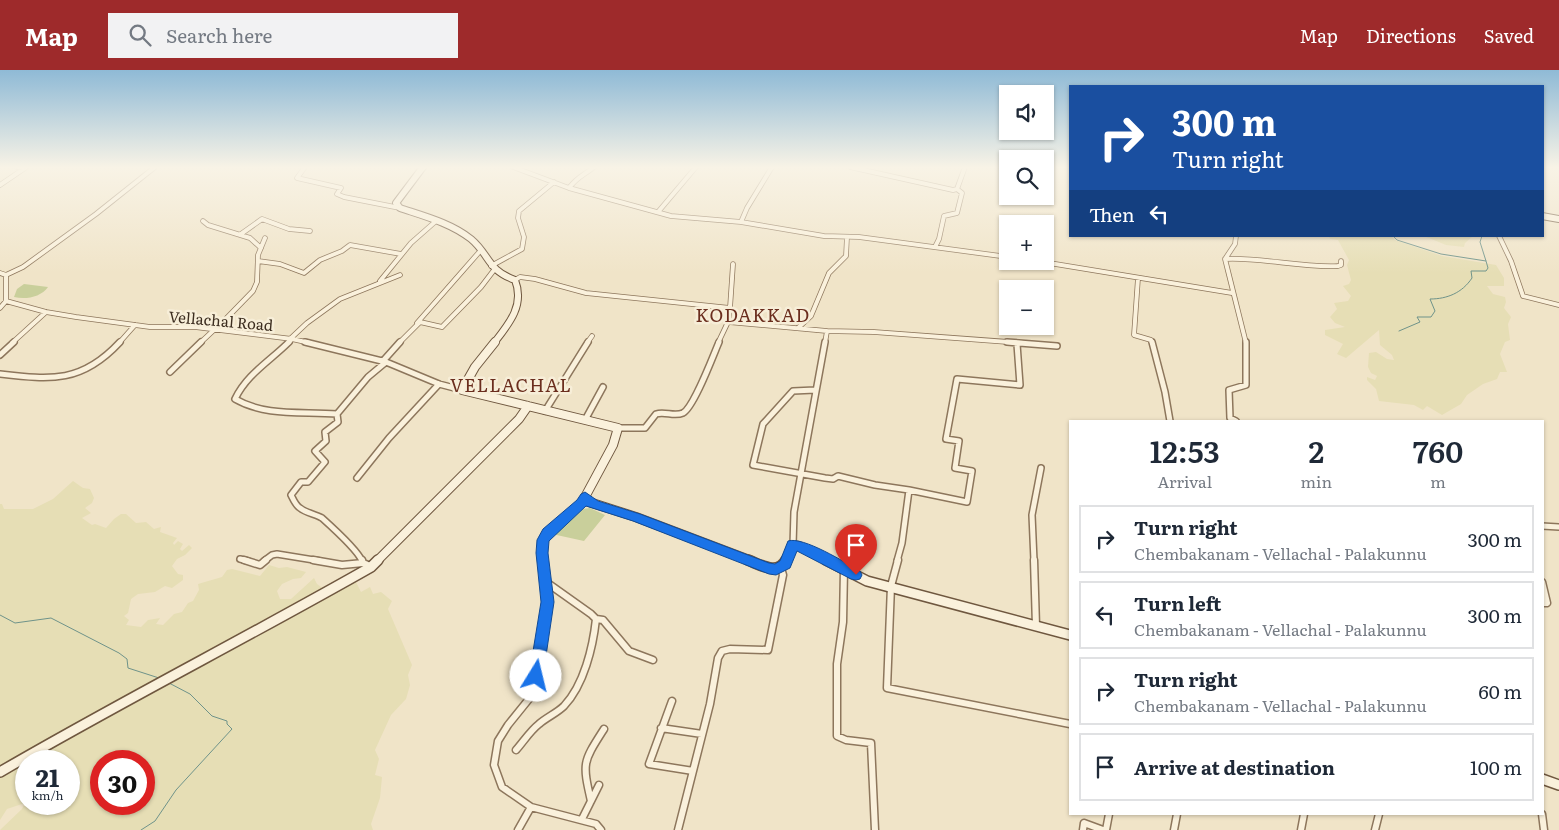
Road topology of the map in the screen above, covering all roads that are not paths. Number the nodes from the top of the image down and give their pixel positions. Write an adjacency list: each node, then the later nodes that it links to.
1 (110, 202): 35 (street)
2 (372, 202): 9 (street)
3 (396, 202): 9 (main road)
4 (529, 202): 32 (street)
5 (623, 202): 10 (street)
6 (666, 202): 10 (street)
7 (750, 202): 15 (street)
8 (961, 202): 22 (street)
9 (400, 208): 14 (main road)
10 (658, 212): 15 (street)
11 (1544, 216): 12 (main road)
12 (1559, 220)
13 (203, 221): 17 (street)
14 (436, 221): 24 (main road); 25 (street)
15 (742, 222): 18 (street)
16 (310, 231): 17 (street)
17 (241, 234): 23 (street)
18 (847, 237): 22 (street); 48 (street)
19 (1236, 237): 27 (street)
20 (1500, 237): 41 (street)
21 (266, 238): 23 (street)
22 (935, 247): 26 (street)
23 (262, 248): 28 (street)
24 (481, 250): 32 (main road); 46 (street)
25 (402, 254): 28 (street); 38 (street)
26 (999, 255)
27 (1225, 259): 29 (street); 39 (street)
28 (258, 261): 49 (street)
29 (1340, 261)
30 (733, 264): 43 (street)
31 (1054, 264): 36 (street)
32 (493, 269): 37 (main road); 46 (street)
33 (0, 273): 35 (street)
34 (400, 274): 38 (street)
35 (6, 275): 40 (street)
36 (1138, 278): 39 (street); 67 (street)
37 (515, 280): 43 (street); 61 (main road)
38 (378, 284): 52 (street)
39 (1232, 293): 68 (street)
40 (6, 302): 42 (street); 44 (street, Vellachal Road)
41 (1559, 305)
42 (0, 308)
43 (730, 308): 45 (street)
44 (46, 312): 47 (street, Vellachal Road); 55 (street)
45 (728, 322): 48 (street); 69 (street)
46 (417, 324): 56 (street)
47 (135, 325): 49 (street, Vellachal Road); 58 (street)
48 (798, 328): 50 (street)
49 (216, 329): 52 (street, Vellachal Road); 57 (street)
50 (827, 331): 53 (street); 62 (street)
51 (592, 336): 64 (street)
52 (291, 339): 56 (street, Vellachal Road); 65 (street)
53 (1017, 344): 54 (street); 73 (street)
54 (1057, 346)
55 (0, 355)
56 (384, 361): 59 (street, Vellachal Road); 65 (street)
57 (170, 372)
58 (0, 374)
59 (439, 384): 61 (street, Vellachal Road); 72 (street)
60 (603, 387): 66 (street)
61 (462, 390): 63 (main road)
62 (815, 390): 71 (street); 71 (street)
63 (528, 406): 64 (main road); 79 (main road)
64 (545, 411): 66 (main road)
65 (337, 414): 79 (street)
66 (585, 420): 69 (main road)
67 (1170, 420)
68 (1234, 420)
69 (618, 428): 74 (main road)
70 (1041, 468): 87 (street)
71 (801, 474): 73 (street); 77 (street)
72 (357, 478)
73 (909, 490): 83 (street)
74 (585, 497): 80 (main road); 82 (street)
75 (1544, 526): 76 (street)
76 (1559, 527)
77 (793, 544): 80 (main road); 81 (main road)
78 (240, 559): 79 (street)
79 (367, 565): 97 (main road)
80 (781, 568): 94 (street)
81 (844, 569): 83 (main road); 112 (street)
82 (546, 582): 86 (street); 102 (street)
83 (891, 586): 87 (main road); 91 (street)
84 (1544, 590): 85 (street)
85 (1544, 603)
86 (596, 619): 89 (street); 95 (street)
87 (1036, 626): 88 (main road)
88 (1069, 635)
89 (653, 660)
90 (672, 701): 92 (street)
91 (1069, 724)
92 (660, 728): 94 (street); 96 (street)
93 (604, 729): 101 (street)
94 (702, 734): 96 (street)
95 (516, 750)
96 (693, 771): 111 (street)
97 (0, 772)
98 (1544, 778): 100 (main road)
99 (599, 785): 101 (street)
100 (1559, 785)
101 (591, 801): 108 (street)
102 (531, 808): 108 (street); 109 (street)
103 (1109, 815): 114 (street)
104 (1178, 815): 115 (street)
105 (1304, 815): 116 (street)
106 (1379, 815): 117 (street)
107 (1542, 815): 118 (street)
108 (582, 820): 110 (street)
109 (518, 830)
110 (601, 830)
111 (678, 830)
112 (875, 830)
113 (1083, 830): 114 (street)
114 (1104, 830)
115 (1174, 830)
116 (1301, 830)
117 (1375, 830)
118 (1544, 830)

